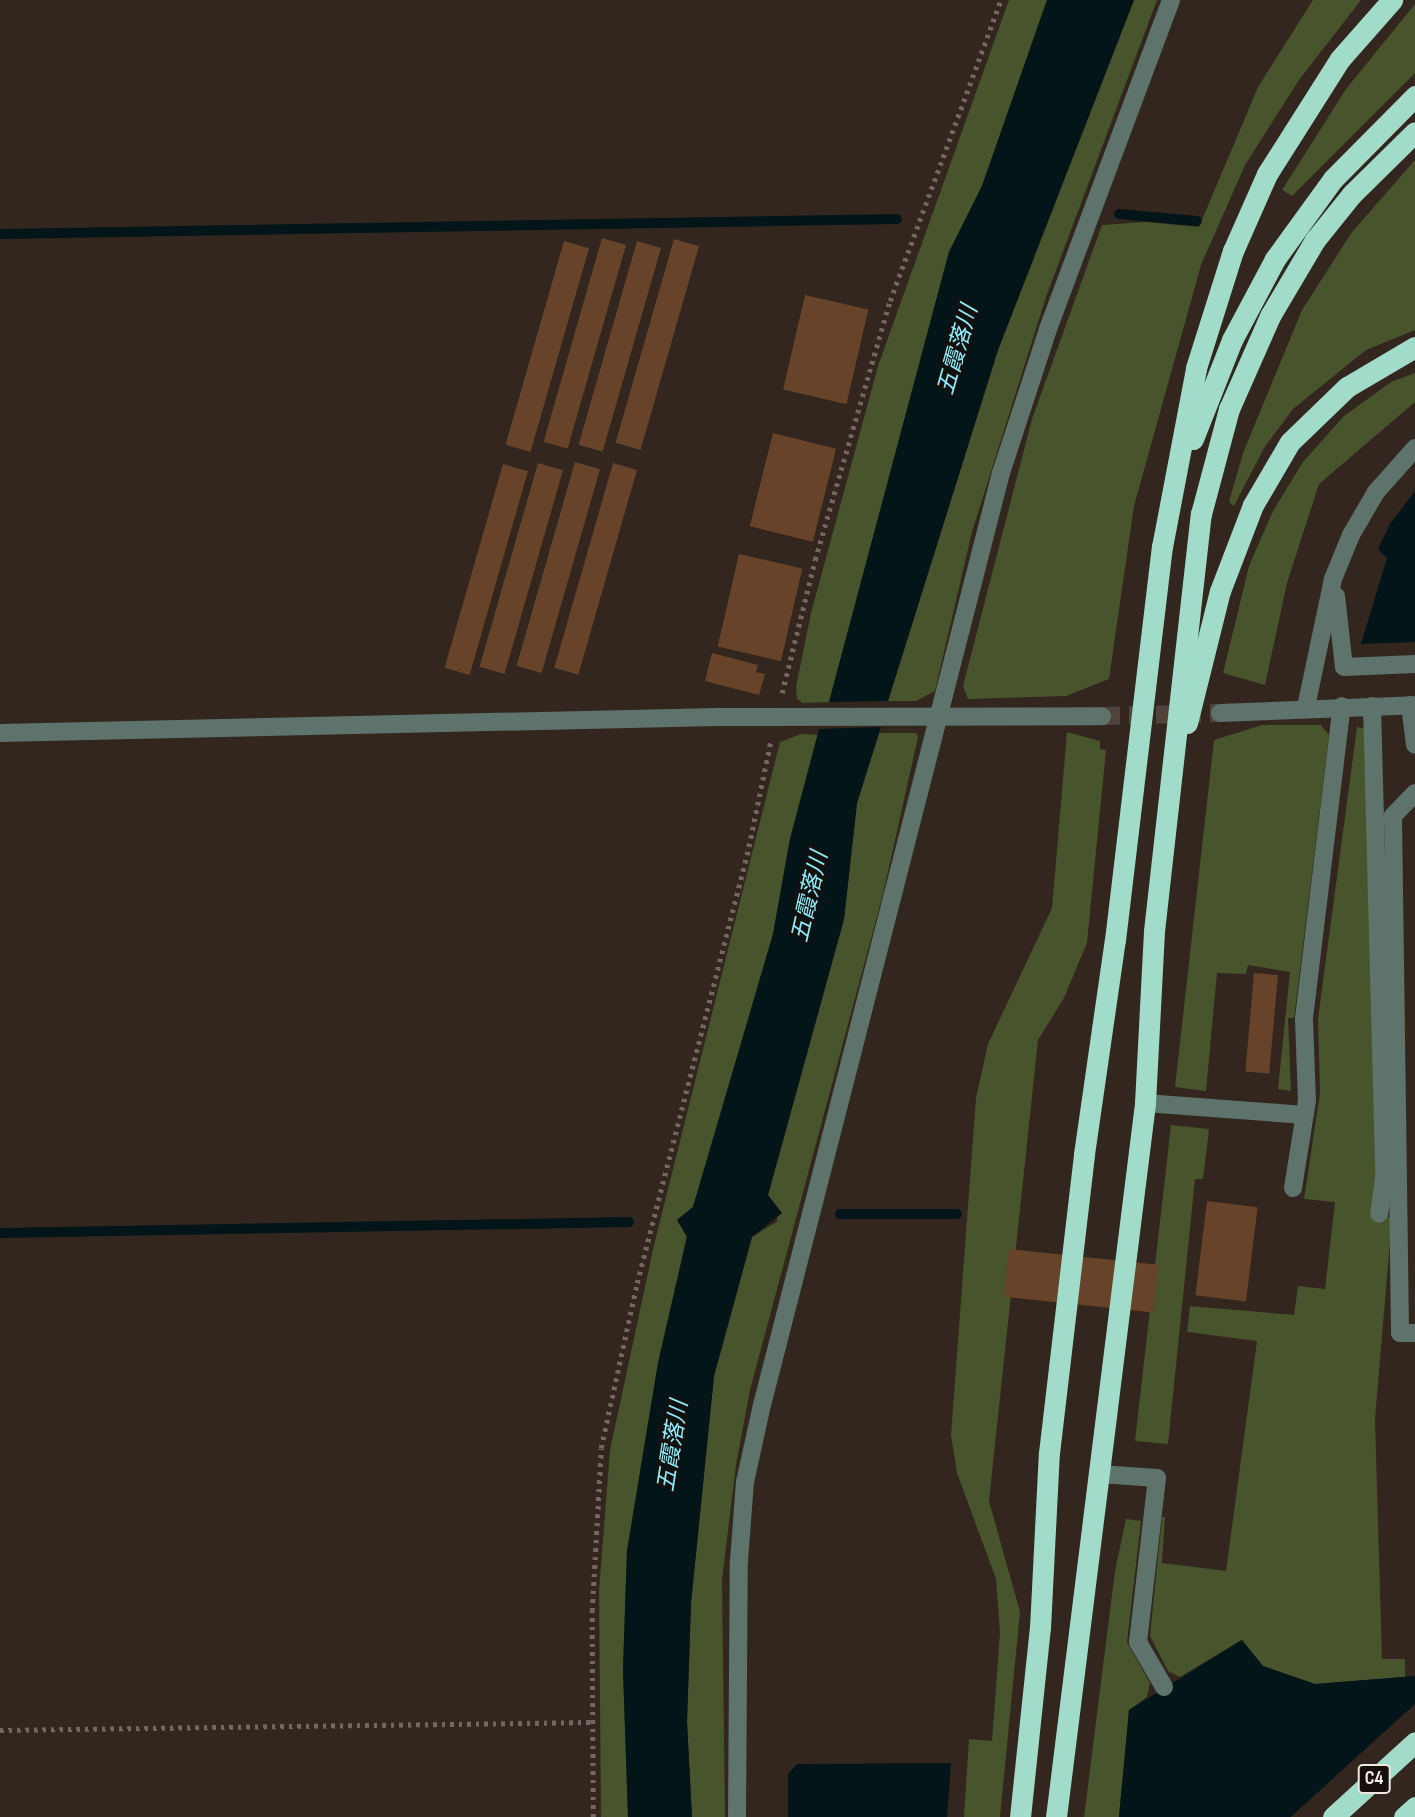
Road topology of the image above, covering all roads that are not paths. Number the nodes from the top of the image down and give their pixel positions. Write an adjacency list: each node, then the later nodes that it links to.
1 (1171, 0): 15 (street)
2 (1392, 0): 7 (highway)
3 (1415, 96): 7 (highway)
4 (1415, 132): 20 (highway)
5 (1415, 347): 20 (highway)
6 (1415, 448): 8 (street)
7 (1175, 486): 31 (highway)
8 (1333, 579): 9 (street); 13 (street)
9 (1415, 664)
10 (1413, 705): 12 (street); 18 (street)
11 (1342, 706): 12 (street); 13 (street); 22 (street)
12 (1372, 706): 24 (street)
13 (1306, 707): 14 (street)
14 (1220, 713)
15 (939, 715): 16 (street); 17 (street); 30 (street)
16 (1102, 716)
17 (0, 733)
18 (1415, 745)
19 (1415, 793): 25 (street)
20 (1168, 802): 21 (highway)
21 (1145, 1103): 22 (street); 26 (highway)
22 (1305, 1115): 23 (street)
23 (1293, 1188)
24 (1379, 1214)
25 (1415, 1333)
26 (1100, 1474): 27 (street); 32 (highway)
27 (1164, 1687)
28 (1415, 1742): 33 (highway, C4)
29 (1415, 1808): 34 (highway)
30 (737, 1817)
31 (1020, 1817)
32 (1056, 1817)
33 (1333, 1817)
34 (1406, 1817)

